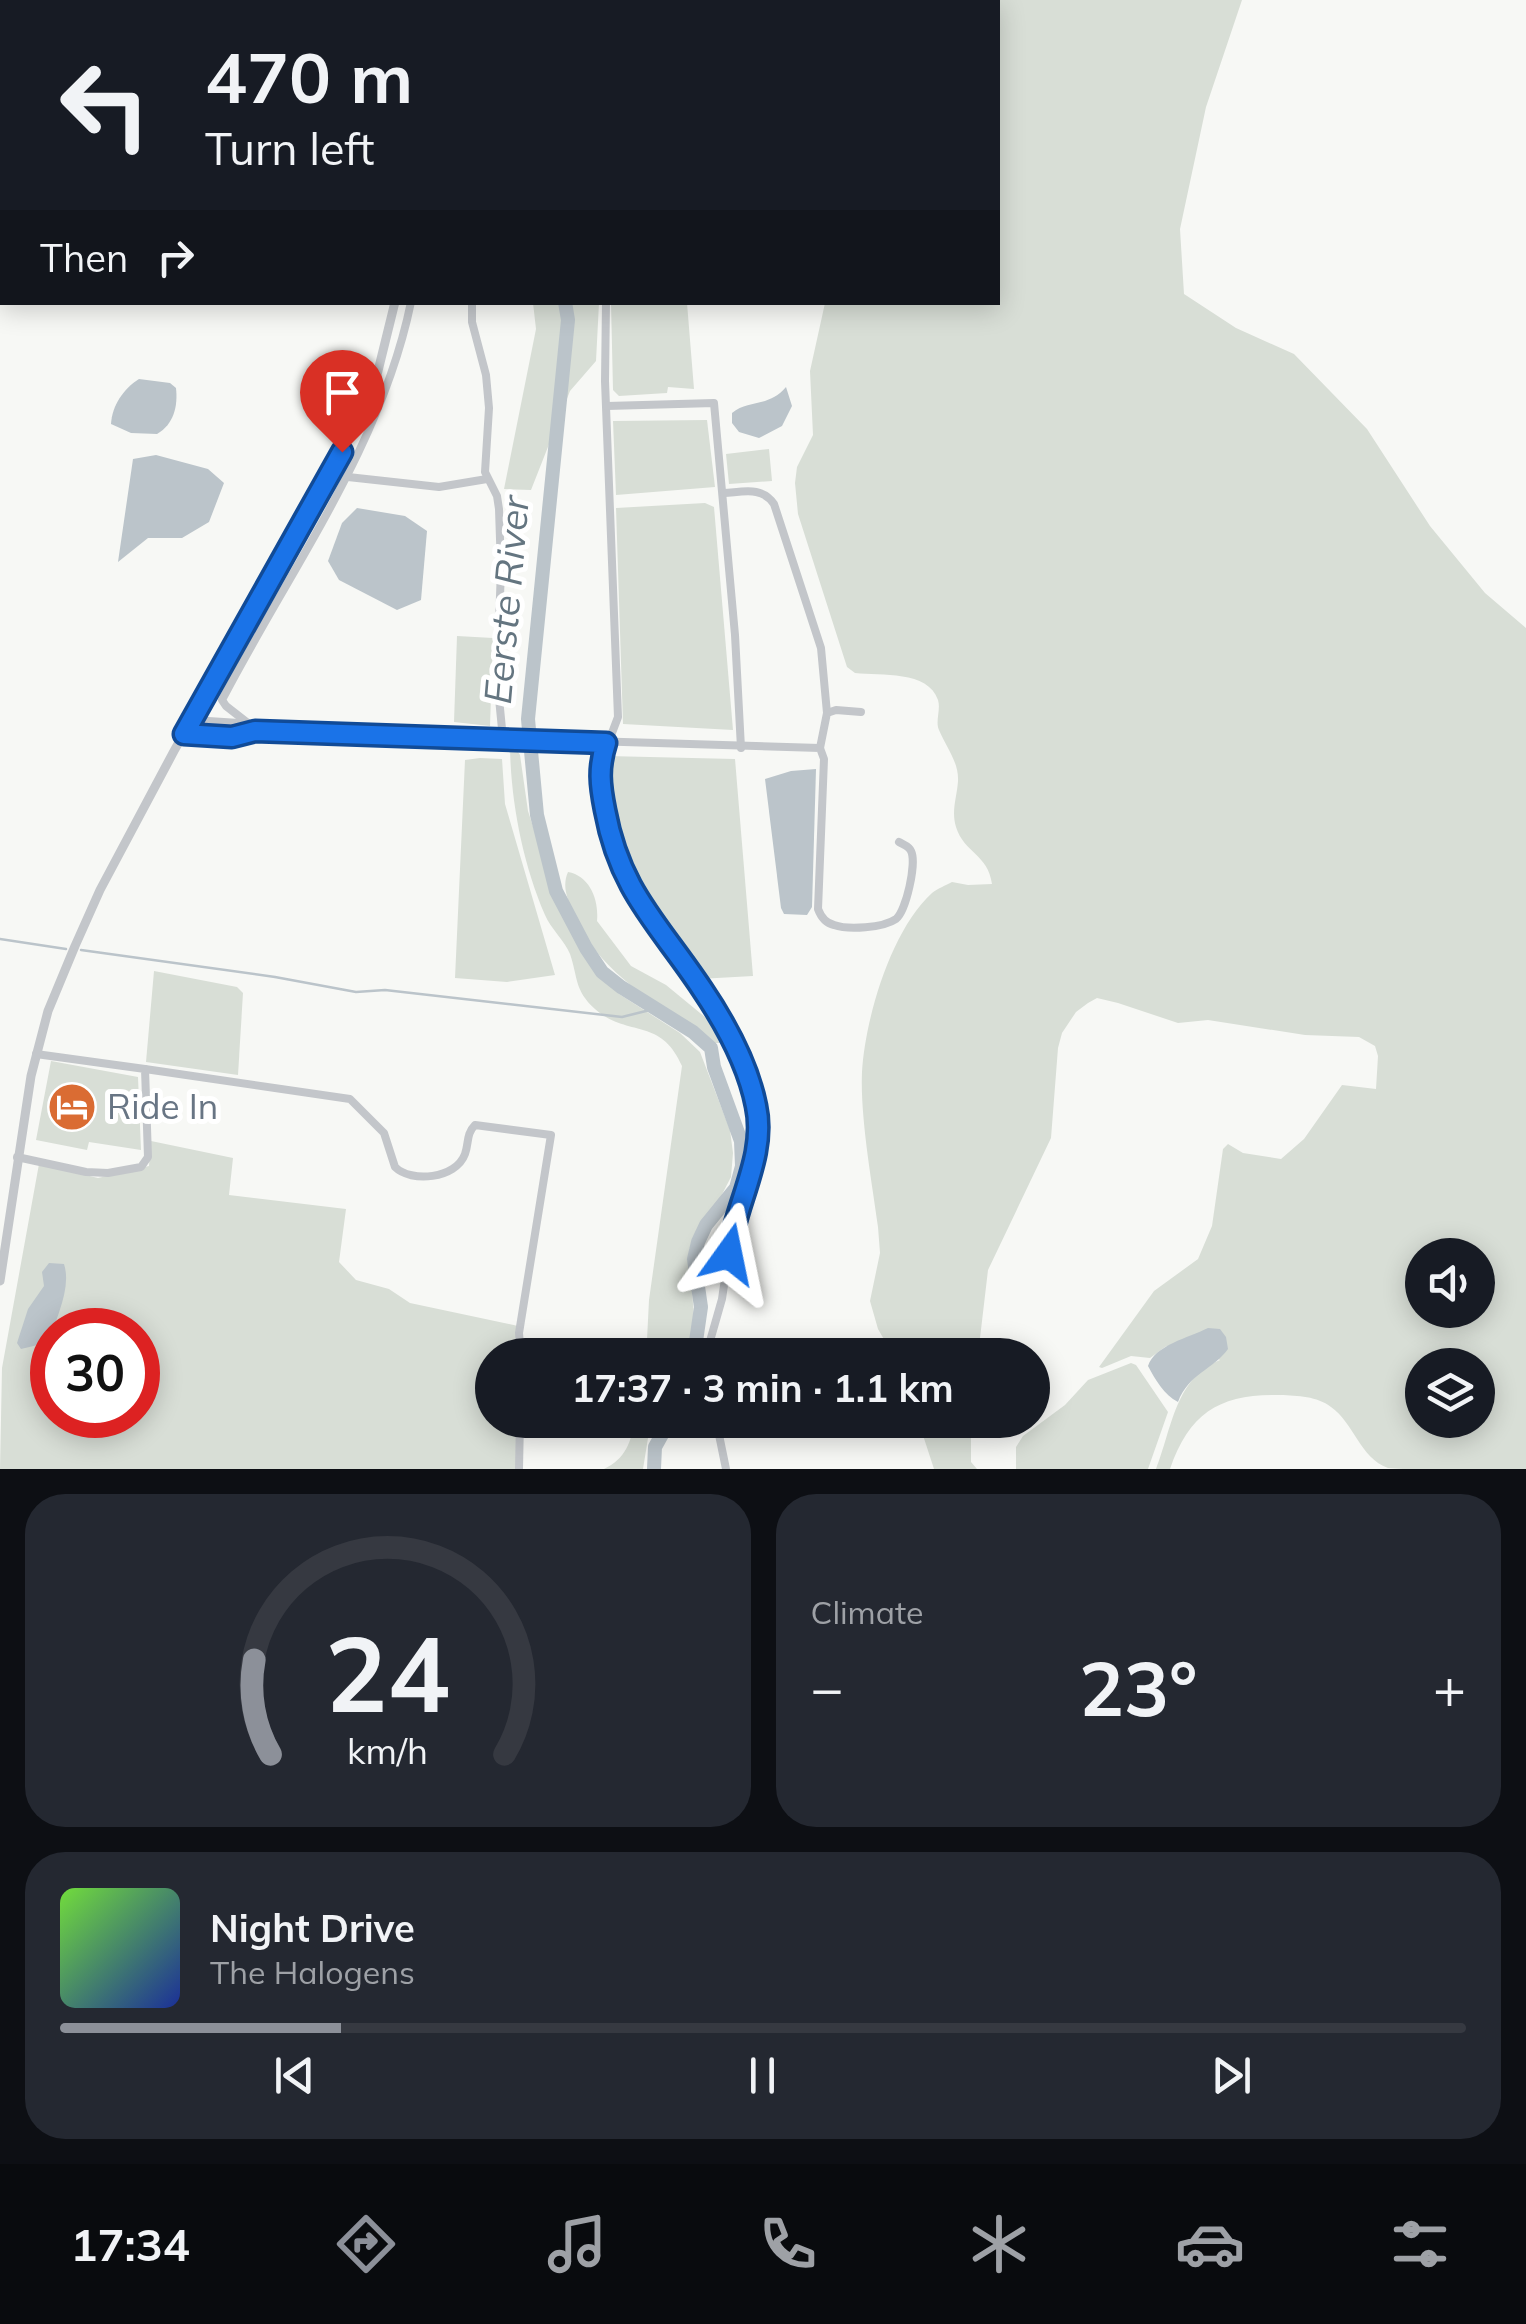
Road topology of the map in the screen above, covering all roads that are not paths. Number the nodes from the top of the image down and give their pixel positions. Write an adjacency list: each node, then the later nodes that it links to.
1 (395, 305): 11 (street)
2 (411, 305): 6 (street)
3 (472, 305): 7 (street)
4 (606, 305): 5 (street)
5 (607, 406): 8 (street); 15 (street)
6 (348, 477): 7 (street); 12 (street)
7 (486, 479): 14 (street)
8 (724, 494): 10 (street); 16 (street)
9 (860, 712): 10 (street)
10 (828, 713): 17 (street)
11 (193, 720): 12 (street); 13 (street)
12 (257, 732): 13 (street); 14 (street)
13 (184, 734): 19 (street)
14 (503, 739): 15 (street)
15 (606, 743): 16 (street); 24 (street)
16 (741, 748): 17 (street)
17 (820, 748): 18 (street)
18 (899, 842)
19 (36, 1054): 20 (street); 21 (street)
20 (145, 1069): 21 (street); 23 (street)
21 (17, 1157): 22 (street)
22 (0, 1281)
23 (519, 1338)
24 (711, 1338)
25 (520, 1438): 27 (street)
26 (720, 1438): 28 (street)
27 (519, 1469)
28 (726, 1469)

